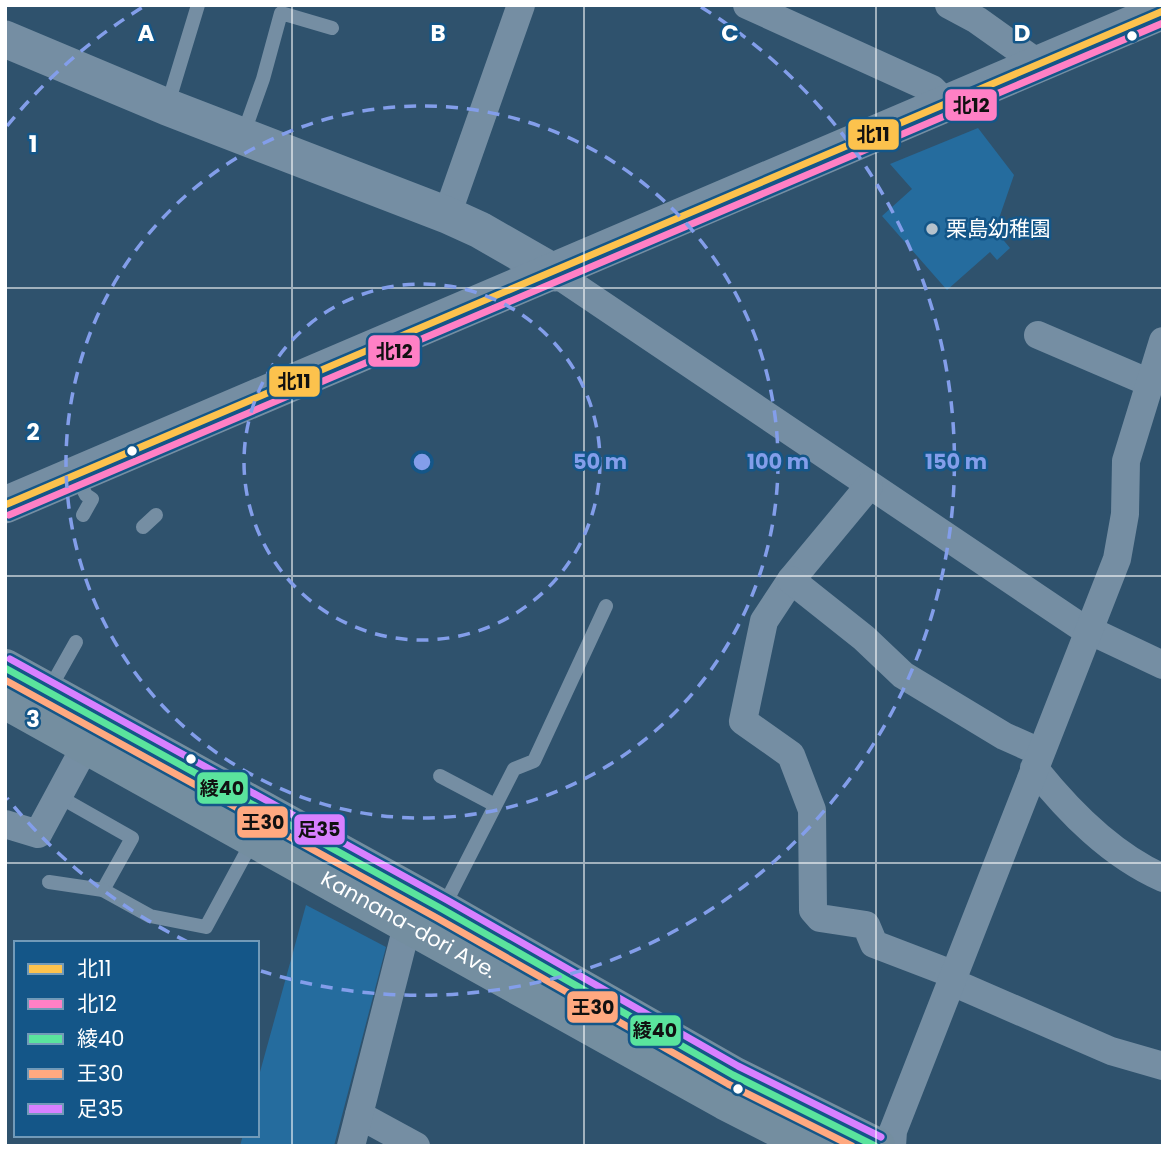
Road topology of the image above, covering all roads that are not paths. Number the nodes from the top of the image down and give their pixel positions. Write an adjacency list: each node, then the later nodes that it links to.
1 (198, 5): 10 (lane)
2 (522, 5): 12 (street)
3 (747, 5): 9 (street)
4 (949, 5): 8 (street)
5 (1163, 11): 8 (street)
6 (332, 28): 11 (lane)
7 (5, 38): 10 (street)
8 (1039, 64): 9 (street)
9 (947, 104): 13 (street)
10 (167, 107): 11 (street)
11 (242, 136): 12 (street)
12 (447, 215): 13 (street)
13 (555, 273): 17 (street); 18 (street)
14 (1038, 335): 16 (street)
15 (1163, 341): 16 (street)
16 (1150, 383): 25 (street)
17 (75, 474): 19 (street); 20 (lane)
18 (869, 486): 23 (street); 25 (street)
19 (5, 505)
20 (83, 515)
21 (156, 515): 22 (lane)
22 (143, 527)
23 (791, 580): 32 (street); 43 (street)
24 (606, 606): 35 (lane)
25 (1087, 631): 27 (street); 32 (street)
26 (76, 642): 29 (lane)
27 (1163, 666)
28 (5, 668): 29 (main road, Kannana-dori Ave.)
29 (48, 691): 41 (main road, Kannana-dori Ave.)
30 (5, 700): 31 (main road, Kannana-dori Ave.)
31 (86, 745): 34 (street); 37 (main road, Kannana-dori Ave.)
32 (1037, 760): 38 (street); 43 (street)
33 (440, 776): 35 (lane)
34 (58, 796): 36 (street); 40 (lane)
35 (495, 806): 41 (lane)
36 (5, 824)
37 (253, 839): 40 (lane); 42 (main road, Kannana-dori Ave.)
38 (1163, 878)
39 (49, 881): 40 (lane)
40 (103, 890)
41 (442, 909): 49 (main road, Kannana-dori Ave.)
42 (407, 926): 45 (street); 48 (main road, Kannana-dori Ave.)
43 (953, 978): 44 (street); 50 (street)
44 (1163, 1066)
45 (359, 1115): 46 (street); 47 (street)
46 (351, 1146)
47 (416, 1146)
48 (813, 1146)
49 (876, 1146)
50 (892, 1146)

